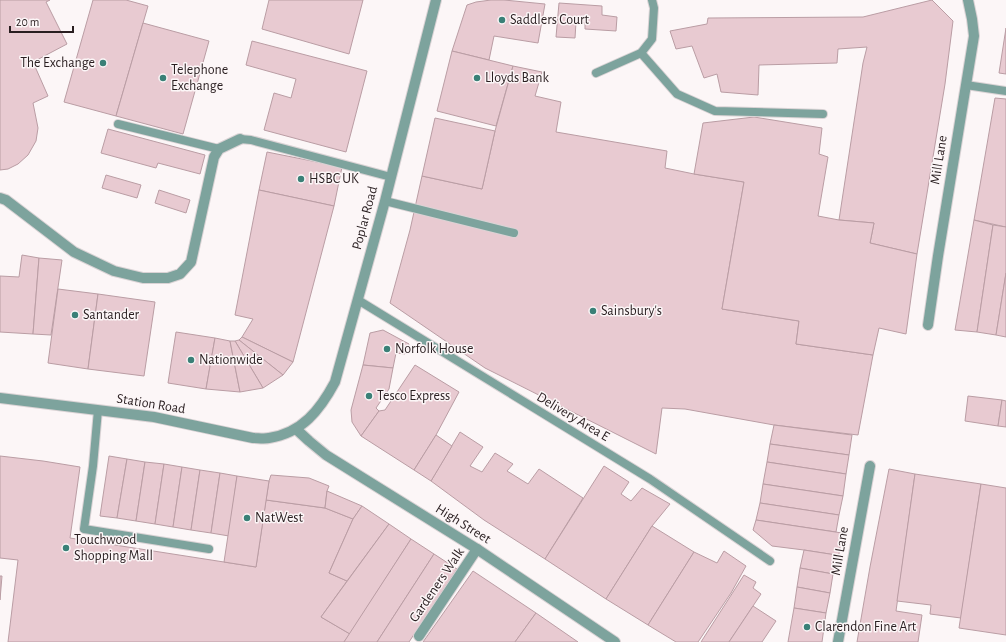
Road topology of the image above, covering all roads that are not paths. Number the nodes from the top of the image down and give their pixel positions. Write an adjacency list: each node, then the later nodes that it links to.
1 (436, 0): 12 (street, Poplar Road)
2 (652, 0): 4 (lane)
3 (968, 0): 6 (street, Mill Lane)
4 (641, 53): 5 (lane); 8 (lane)
5 (596, 73)
6 (966, 85): 7 (lane); 17 (street, Mill Lane)
7 (1006, 91)
8 (823, 114)
9 (118, 124): 11 (lane)
10 (240, 139): 11 (street); 12 (lane)
11 (219, 149): 13 (street)
12 (391, 176): 14 (street, Poplar Road)
13 (0, 198)
14 (385, 201): 15 (lane); 16 (street, Poplar Road)
15 (514, 233)
16 (358, 300): 20 (street, Poplar Road); 24 (lane, Delivery Area E)
17 (928, 325)
18 (0, 398): 19 (street, Station Road)
19 (98, 410): 20 (street, Station Road); 22 (lane)
20 (296, 429): 23 (street, High Street)
21 (870, 466): 27 (street, Mill Lane)
22 (209, 549)
23 (477, 549): 25 (street, Gardeners Walk); 26 (street, High Street)
24 (770, 561)
25 (419, 636)
26 (615, 642)
27 (838, 642)

